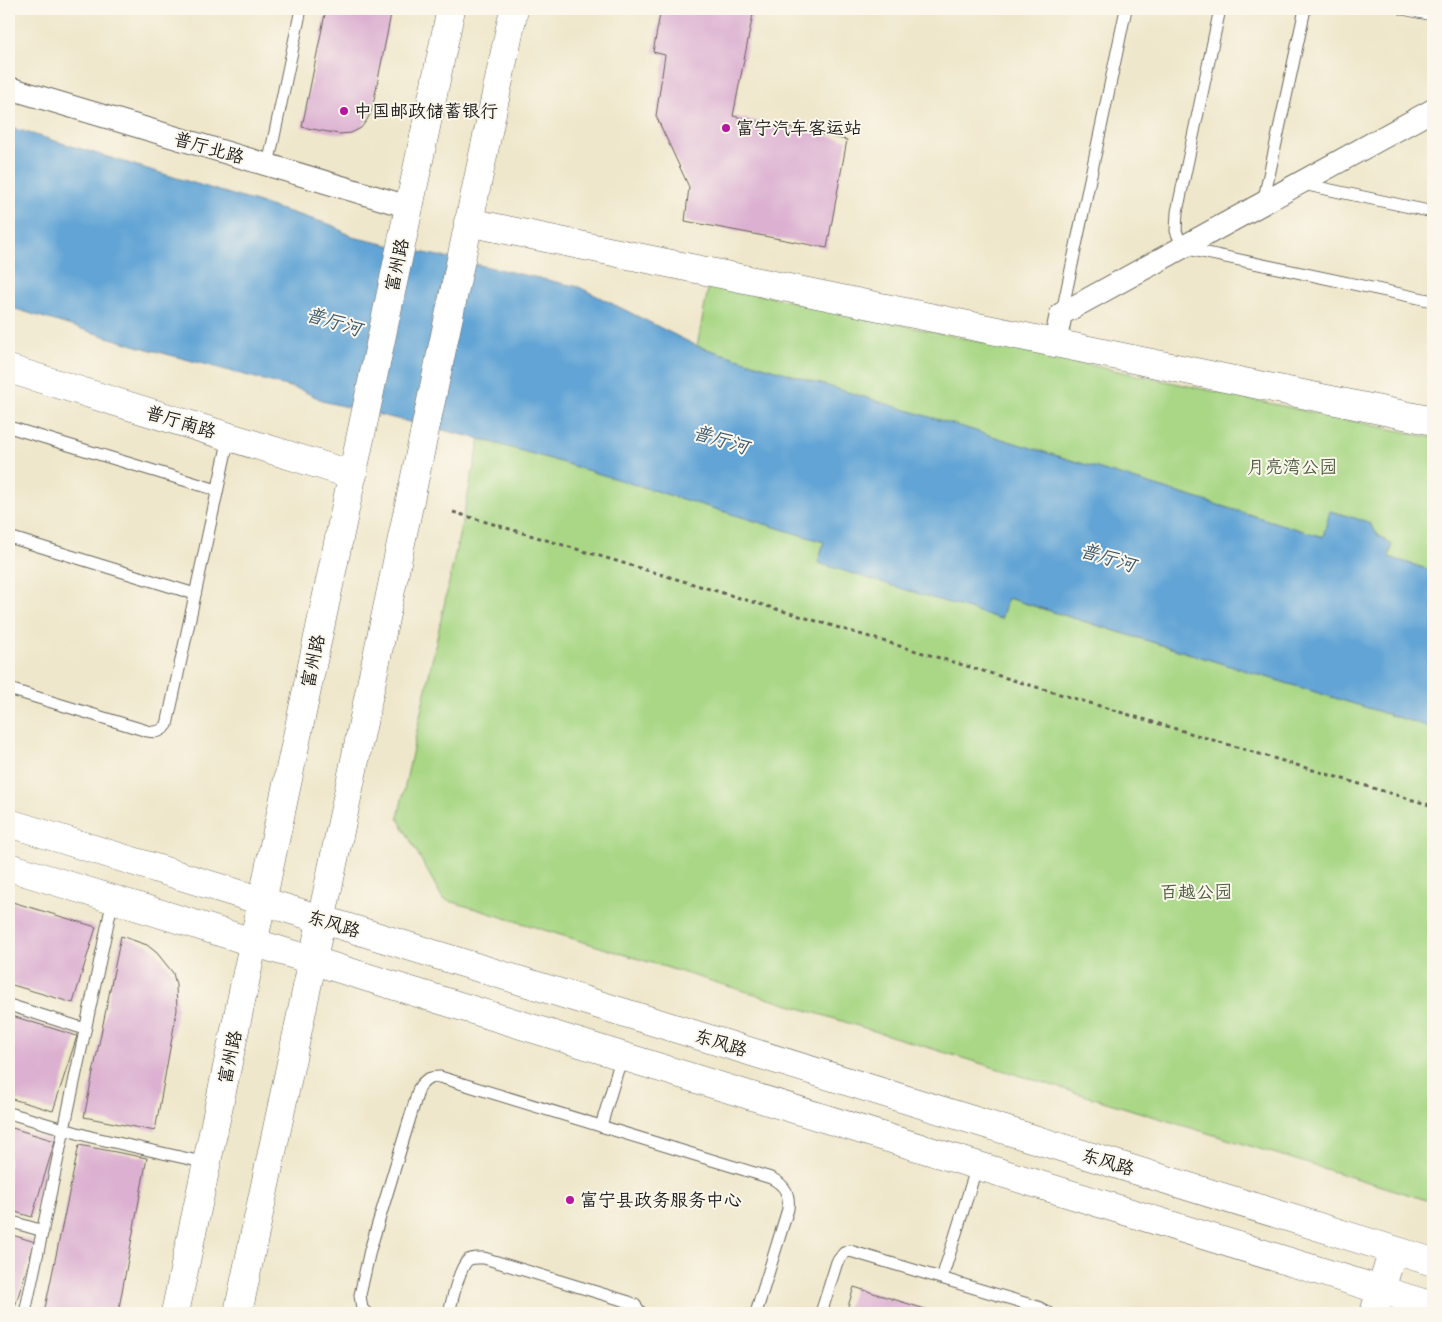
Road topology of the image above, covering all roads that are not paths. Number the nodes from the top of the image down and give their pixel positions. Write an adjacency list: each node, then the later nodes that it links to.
1 (301, 9): 11 (lane)
2 (451, 9): 14 (main road, 富州路)
3 (514, 9): 16 (main road)
4 (1126, 9): 19 (lane)
5 (1220, 9): 17 (lane)
6 (1305, 9): 13 (lane)
7 (1403, 9): 8 (lane)
8 (1433, 15)
9 (9, 88): 11 (street, 普厅北路)
10 (1433, 110): 12 (street)
11 (268, 165): 14 (street, 普厅北路)
12 (1300, 184): 13 (street); 15 (lane)
13 (1263, 203): 17 (street)
14 (409, 207): 25 (main road, 富州路)
15 (1433, 212)
16 (468, 222): 20 (main road); 34 (main road)
17 (1183, 248): 18 (lane); 19 (street)
18 (1433, 301)
19 (1061, 314): 20 (street)
20 (1055, 343): 22 (main road)
21 (9, 369): 24 (main road, 普厅南路)
22 (1433, 422)
23 (9, 427): 26 (lane)
24 (229, 437): 25 (main road, 普厅南路); 26 (lane)
25 (353, 475): 33 (main road, 富州路)
26 (218, 490): 28 (lane)
27 (9, 537): 28 (lane)
28 (196, 594): 29 (lane)
29 (9, 689)
30 (9, 823): 33 (main road, 东风路)
31 (9, 867): 32 (main road)
32 (113, 899): 35 (main road); 38 (lane)
33 (262, 901): 34 (main road, 东风路); 35 (main road, 富州路)
34 (321, 920): 36 (main road); 47 (main road, 东风路)
35 (254, 943): 36 (main road); 43 (main road, 富州路)
36 (313, 961): 39 (main road); 55 (main road)
37 (9, 1005): 38 (lane)
38 (85, 1029): 42 (lane)
39 (622, 1056): 41 (lane); 44 (main road)
40 (9, 1113): 42 (lane)
41 (601, 1126): 56 (lane); 59 (lane)
42 (64, 1130): 43 (lane); 46 (lane)
43 (208, 1163): 54 (main road, 富州路)
44 (977, 1166): 49 (lane); 51 (main road)
45 (9, 1221): 46 (lane)
46 (43, 1231): 53 (lane)
47 (1393, 1250): 48 (main road, 东风路); 51 (main road)
48 (1433, 1262)
49 (942, 1278): 60 (lane); 61 (lane)
50 (1433, 1278): 52 (main road)
51 (1377, 1302): 52 (main road)
52 (1427, 1308)
53 (25, 1313)
54 (176, 1313)
55 (238, 1313)
56 (367, 1313)
57 (449, 1313): 58 (lane)
58 (641, 1313)
59 (756, 1313)
60 (821, 1313)
61 (1048, 1313)

